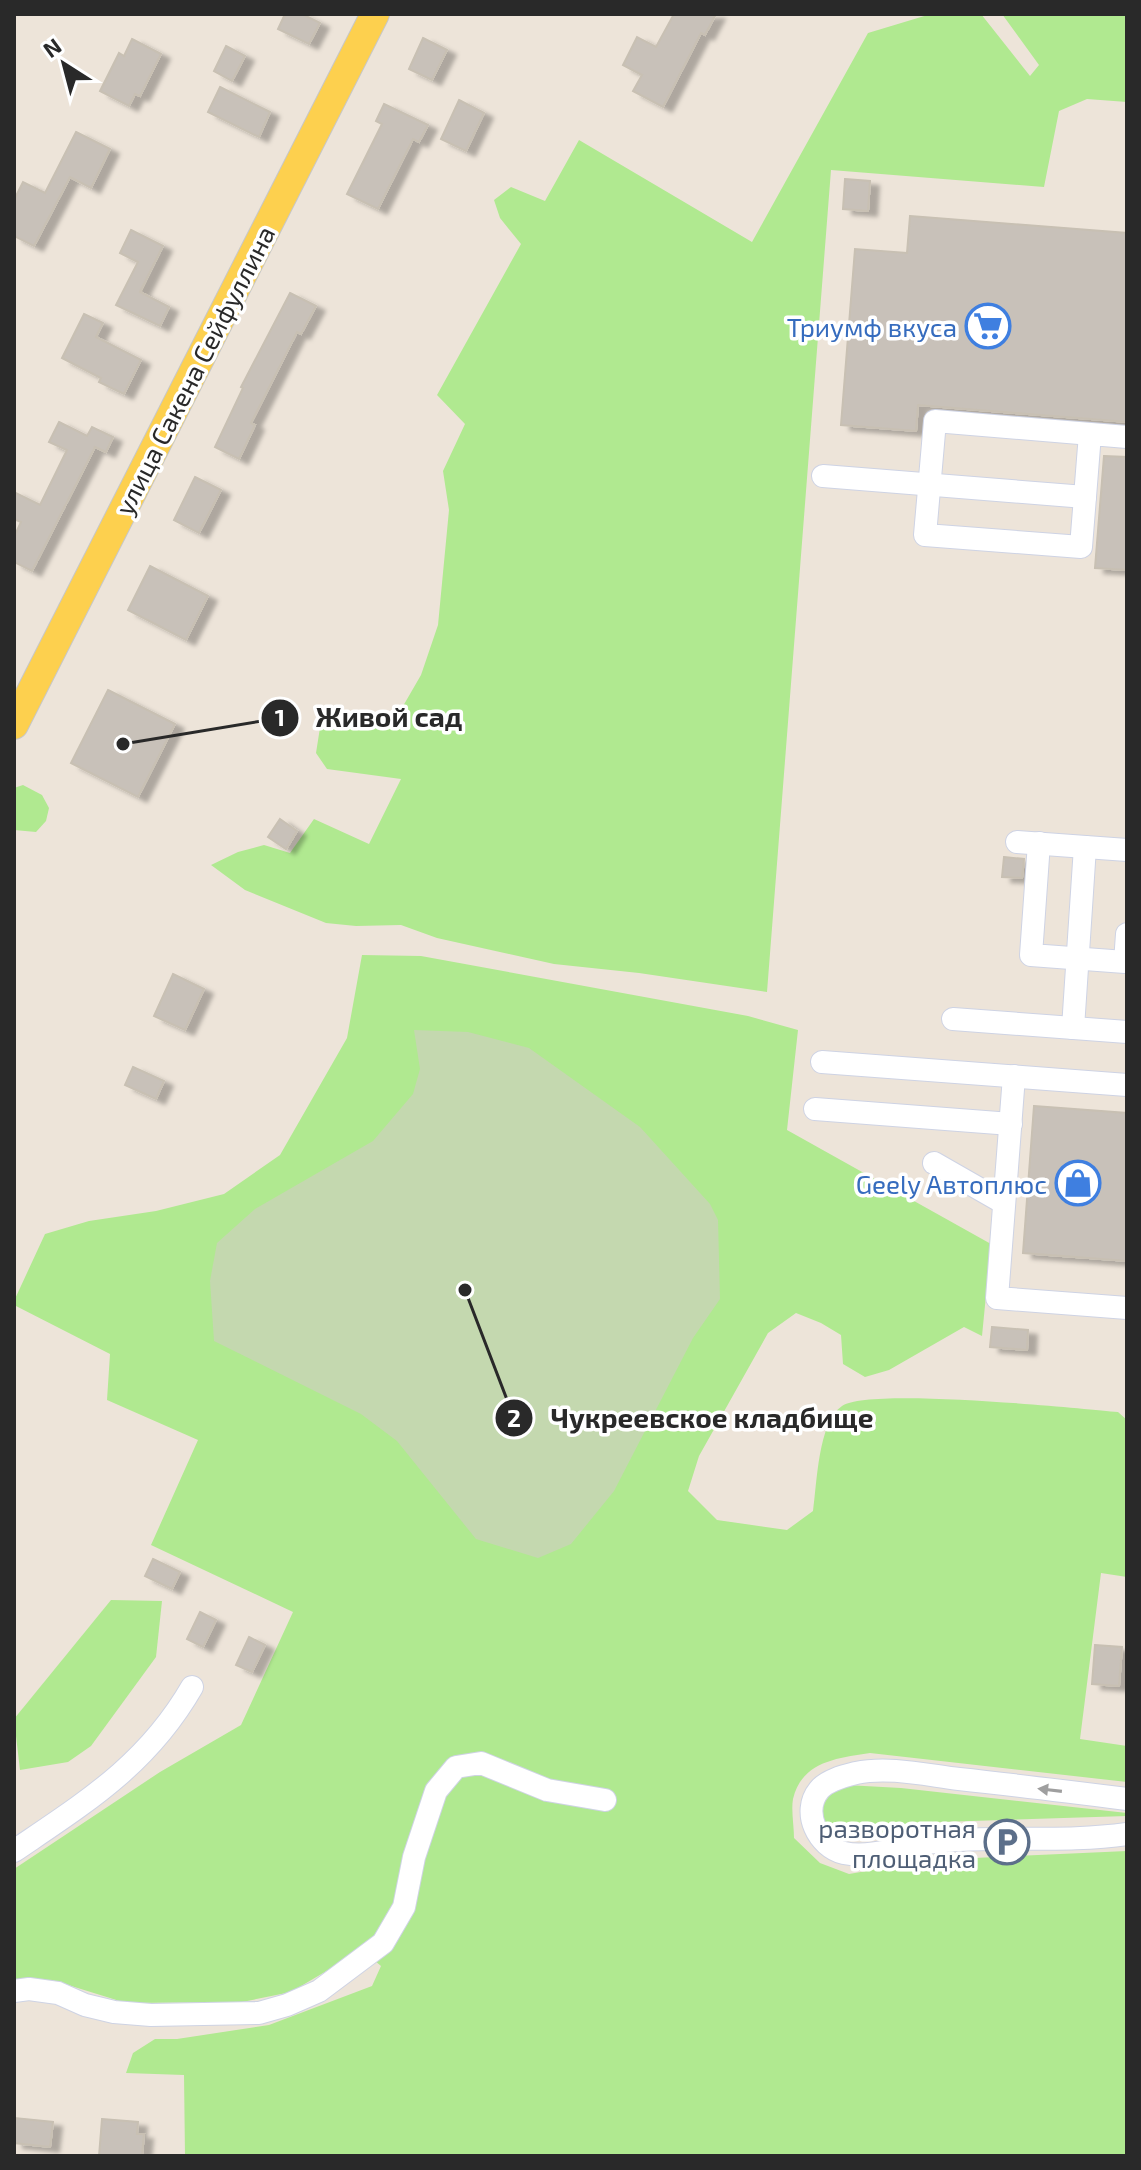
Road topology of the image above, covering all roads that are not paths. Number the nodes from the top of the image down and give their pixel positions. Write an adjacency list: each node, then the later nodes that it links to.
1 (375, 14): 7 (main road, улица Сакена Сейфуллина)
2 (1090, 434): 3 (street); 5 (street); 6 (street)
3 (1127, 437)
4 (823, 476): 5 (street)
5 (930, 485): 6 (street); 6 (street)
6 (1085, 497)
7 (14, 725)
8 (1085, 847): 9 (street); 11 (street); 11 (street)
9 (1127, 850)
10 (1127, 934): 12 (street)
11 (1077, 959): 12 (street); 14 (street)
12 (1126, 964)
13 (953, 1019): 14 (street)
14 (1073, 1028): 15 (street)
15 (1127, 1032)
16 (822, 1062): 17 (street)
17 (1014, 1076): 18 (street); 20 (street)
18 (1127, 1085)
19 (815, 1109): 20 (street)
20 (1011, 1124): 22 (street)
21 (934, 1163): 22 (street)
22 (1004, 1203): 23 (street)
23 (1127, 1308)
24 (192, 1687): 28 (street)
25 (1127, 1799): 27 (street, one-way to 27)
26 (605, 1800): 29 (street)
27 (1127, 1834)
28 (14, 1851)
29 (14, 1991)

